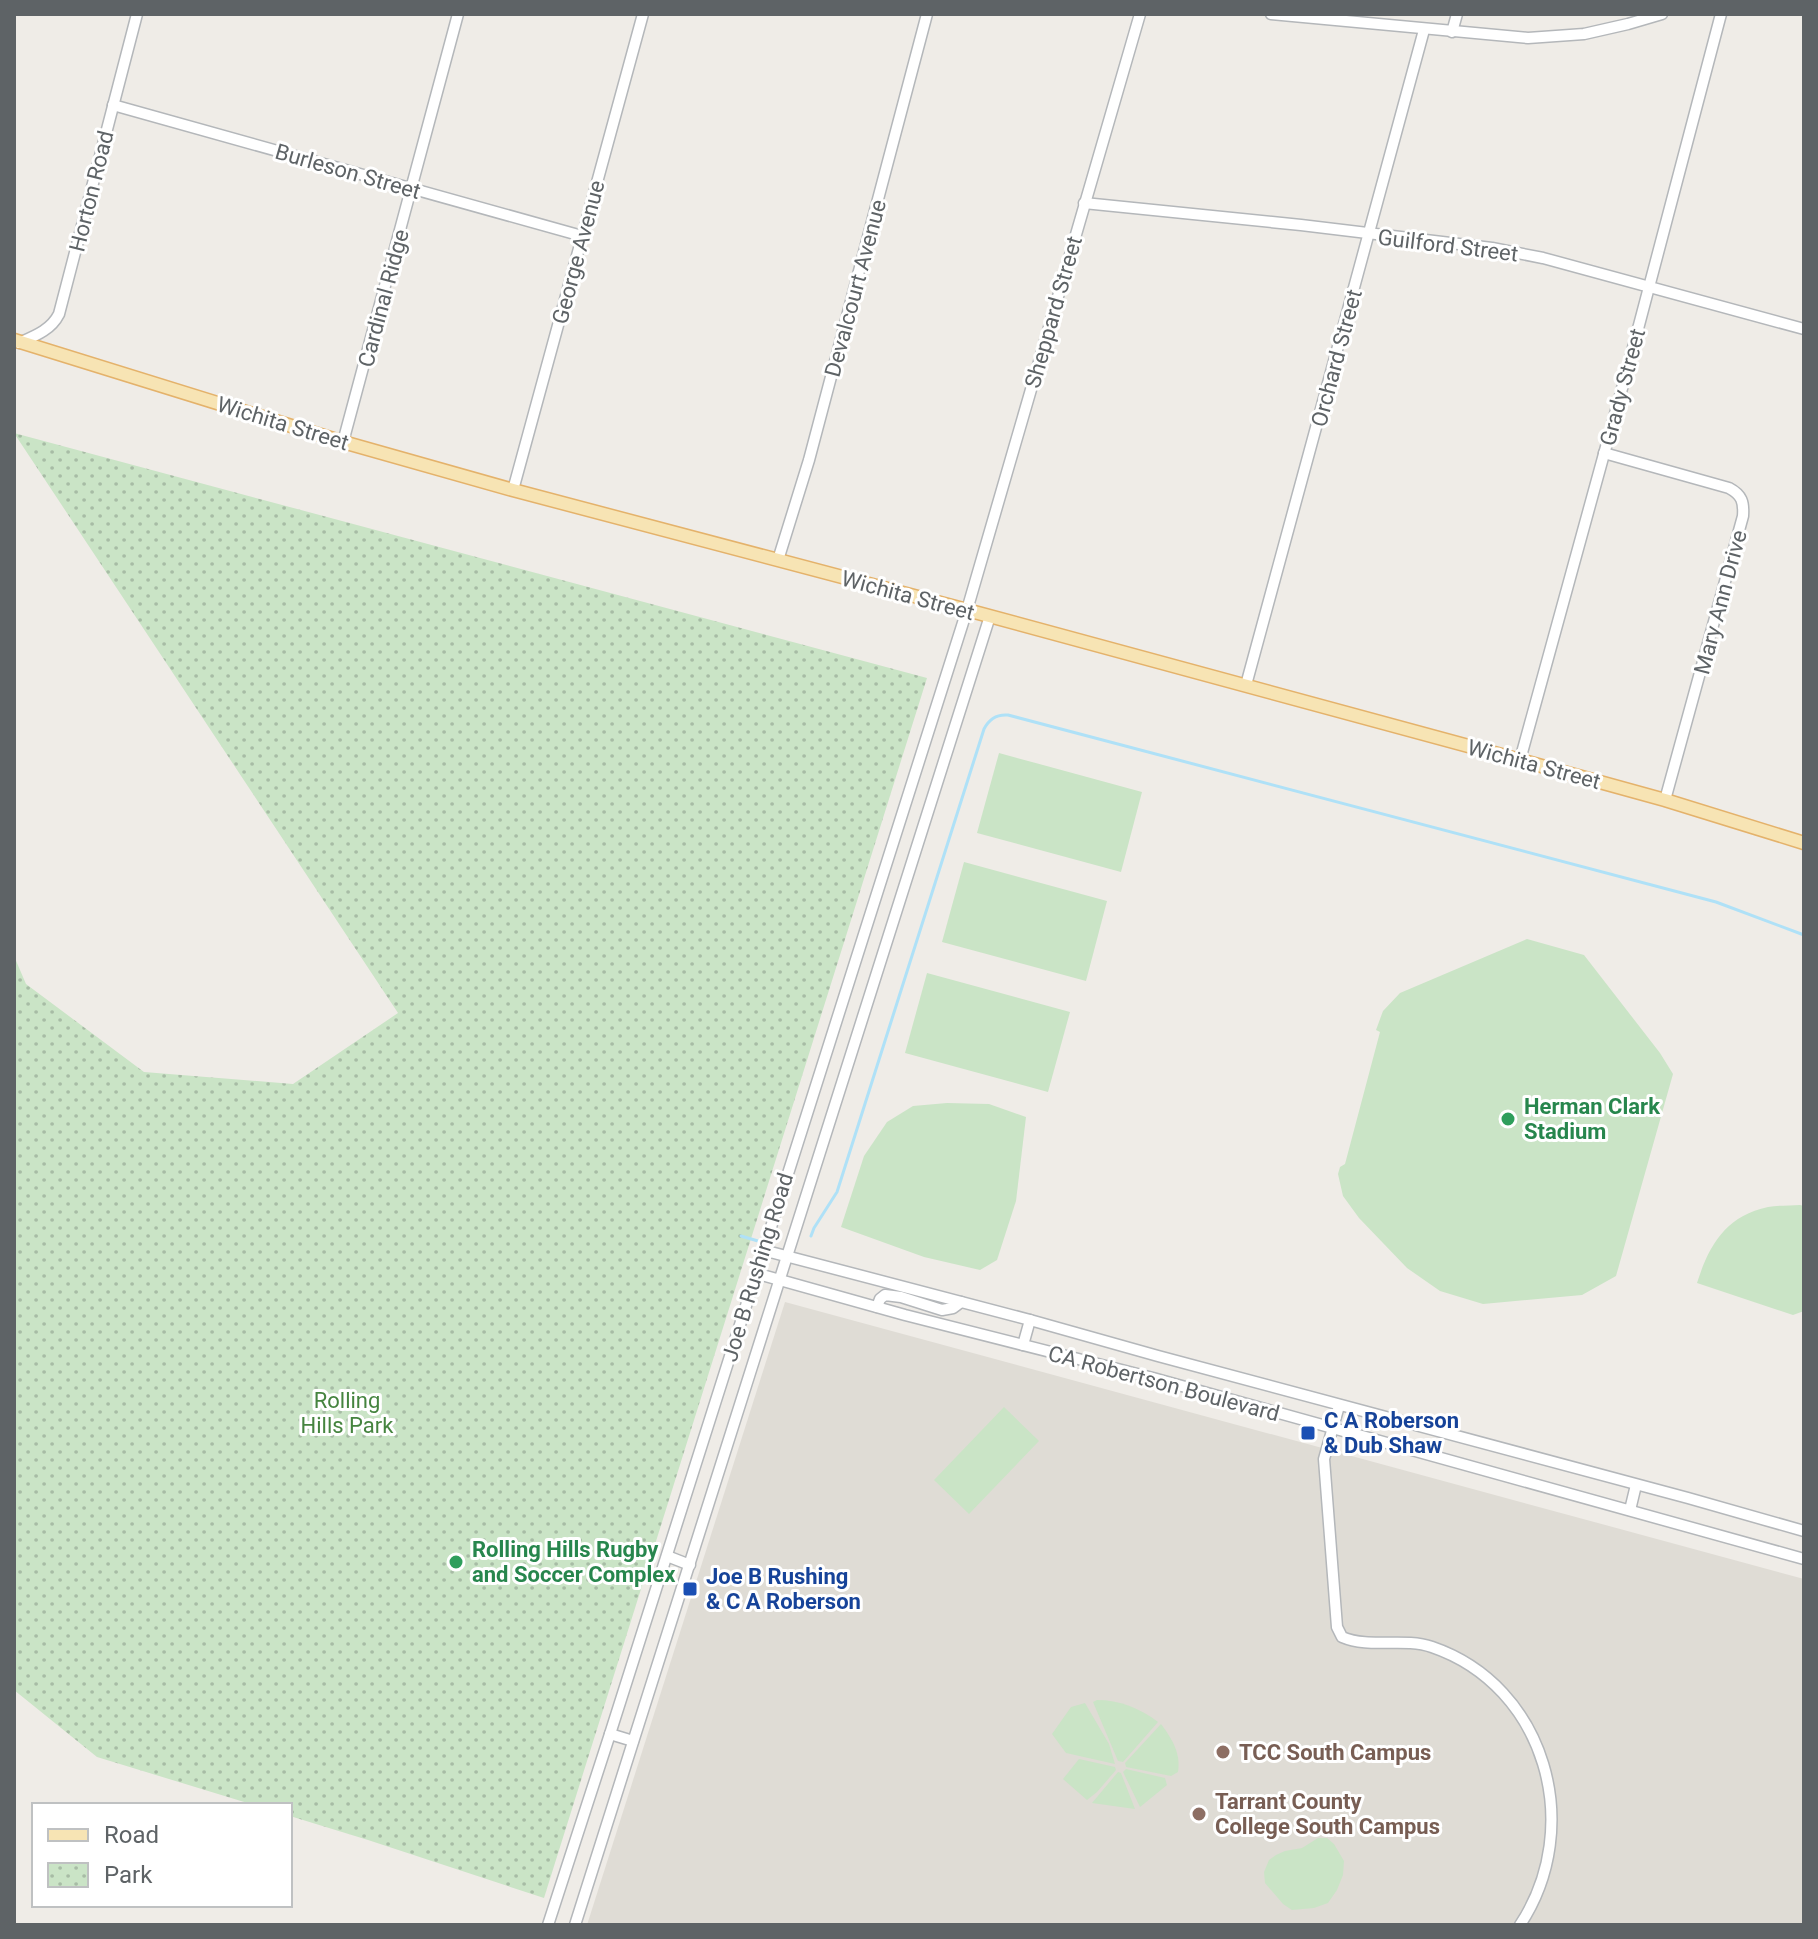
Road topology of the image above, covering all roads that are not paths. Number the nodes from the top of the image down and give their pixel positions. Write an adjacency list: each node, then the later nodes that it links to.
1 (137, 14): 13 (street, Horton Road)
2 (458, 14): 14 (street, Cardinal Ridge)
3 (643, 14): 17 (street, George Avenue)
4 (927, 14): 24 (street, Devalcourt Avenue)
5 (1140, 14): 15 (street, Sheppard Street)
6 (1271, 14): 10 (street)
7 (1457, 14): 12 (street)
8 (1662, 14): 12 (street)
9 (1721, 14): 18 (street, Grady Street)
10 (1309, 16): 11 (street)
11 (1424, 30): 12 (street); 16 (street, Orchard Street)
12 (1452, 32)
13 (113, 105): 14 (street, Burleson Street); 20 (street, Horton Road)
14 (412, 189): 17 (street, Burleson Street); 21 (street, Cardinal Ridge)
15 (1084, 203): 16 (street, Guilford Street); 25 (street, Sheppard Street)
16 (1369, 235): 18 (street, Guilford Street); 27 (street, Orchard Street)
17 (582, 236): 23 (street, George Avenue)
18 (1648, 287): 19 (street, Guilford Street); 22 (street, Grady Street)
19 (1804, 329)
20 (16, 343): 21 (main road, Wichita Street)
21 (343, 442): 23 (main road, Wichita Street)
22 (1604, 453): 28 (street, Grady Street); 29 (street, Mary Ann Drive)
23 (513, 490): 24 (main road, Wichita Street)
24 (778, 560): 25 (main road, Wichita Street)
25 (967, 610): 26 (main road, Wichita Street); 31 (street, Joe B Rushing Road)
26 (990, 616): 27 (main road, Wichita Street); 32 (street, Joe B Rushing Road)
27 (1246, 685): 28 (main road, Wichita Street)
28 (1520, 760): 29 (main road, Wichita Street)
29 (1665, 800): 30 (main road, Wichita Street)
30 (1804, 843)
31 (763, 1250): 32 (street, CA Robertson Boulevard); 33 (street, Joe B Rushing Road)
32 (788, 1257): 34 (street, Joe B Rushing Road); 35 (street, CA Robertson Boulevard)
33 (755, 1273): 34 (street, CA Robertson Boulevard); 46 (street, Joe B Rushing Road)
34 (781, 1280): 36 (street, CA Robertson Boulevard); 48 (street, Joe B Rushing Road)
35 (961, 1302): 36 (street); 37 (street, CA Robertson Boulevard)
36 (877, 1307): 38 (street, CA Robertson Boulevard)
37 (1030, 1320): 38 (street); 39 (street, CA Robertson Boulevard)
38 (1023, 1345): 40 (street, CA Robertson Boulevard)
39 (1158, 1356): 40 (street); 41 (street, CA Robertson Boulevard)
40 (1153, 1378): 42 (street, CA Robertson Boulevard)
41 (1339, 1406): 42 (street); 43 (street, CA Robertson Boulevard)
42 (1332, 1428): 44 (street, CA Robertson Boulevard); 53 (street)
43 (1636, 1485): 44 (street); 45 (street, CA Robertson Boulevard)
44 (1630, 1510): 47 (street, CA Robertson Boulevard)
45 (1804, 1531)
46 (667, 1556): 48 (street); 49 (street, Joe B Rushing Road)
47 (1804, 1559)
48 (690, 1565): 50 (street, Joe B Rushing Road)
49 (610, 1734): 50 (street); 51 (street, Joe B Rushing Road)
50 (633, 1741): 52 (street, Joe B Rushing Road)
51 (548, 1925)
52 (575, 1925)
53 (1520, 1925)

